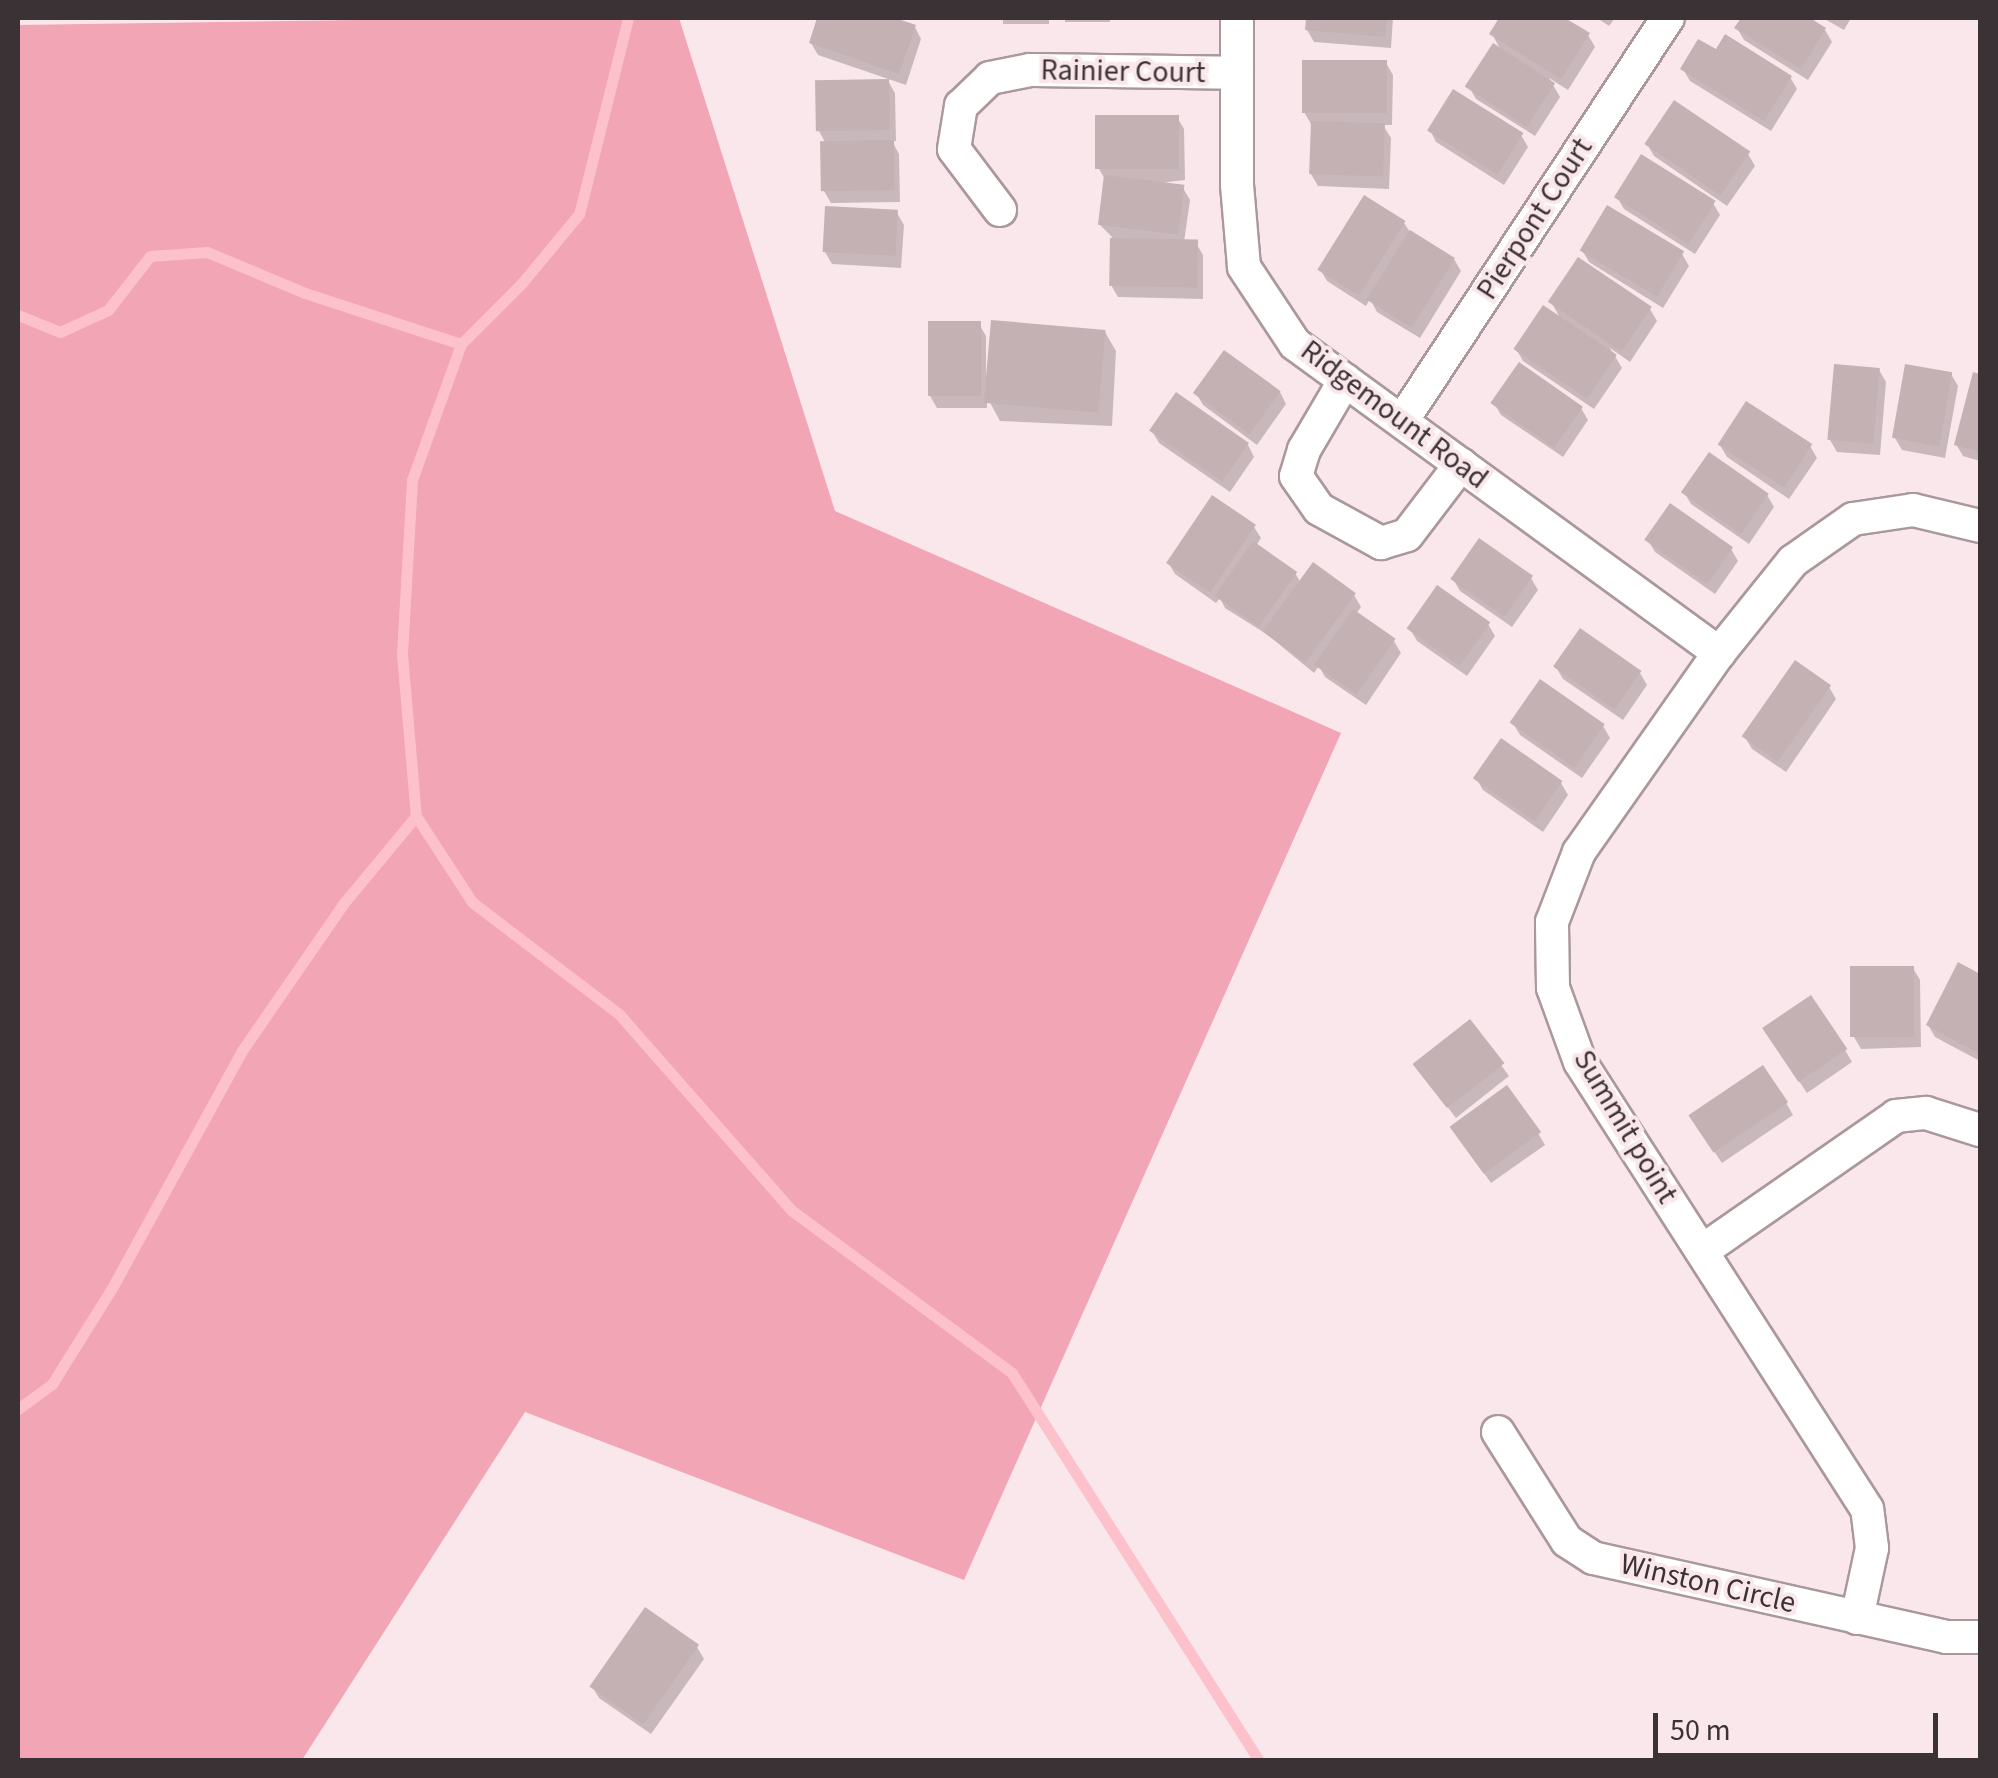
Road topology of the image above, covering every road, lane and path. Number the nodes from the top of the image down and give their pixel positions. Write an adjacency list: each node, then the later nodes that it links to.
1 (1236, 18): 3 (street, Ridgemount Road)
2 (1668, 18): 6 (street, Pierpont Court)
3 (1237, 73): 4 (street, Rainier Court); 5 (street, Ridgemount Road)
4 (1000, 210)
5 (1345, 380): 6 (street, Ridgemount Road); 7 (street)
6 (1402, 421): 7 (street, Ridgemount Road)
7 (1461, 464): 9 (street, Ridgemount Road)
8 (1980, 526): 9 (street, Summit point)
9 (1718, 654): 11 (street, Summit point)
10 (1980, 1130): 11 (street)
11 (1702, 1251): 13 (street, Summit point)
12 (1498, 1432): 13 (street, Winston Circle)
13 (1856, 1618): 14 (street, Winston Circle)
14 (1980, 1637)

